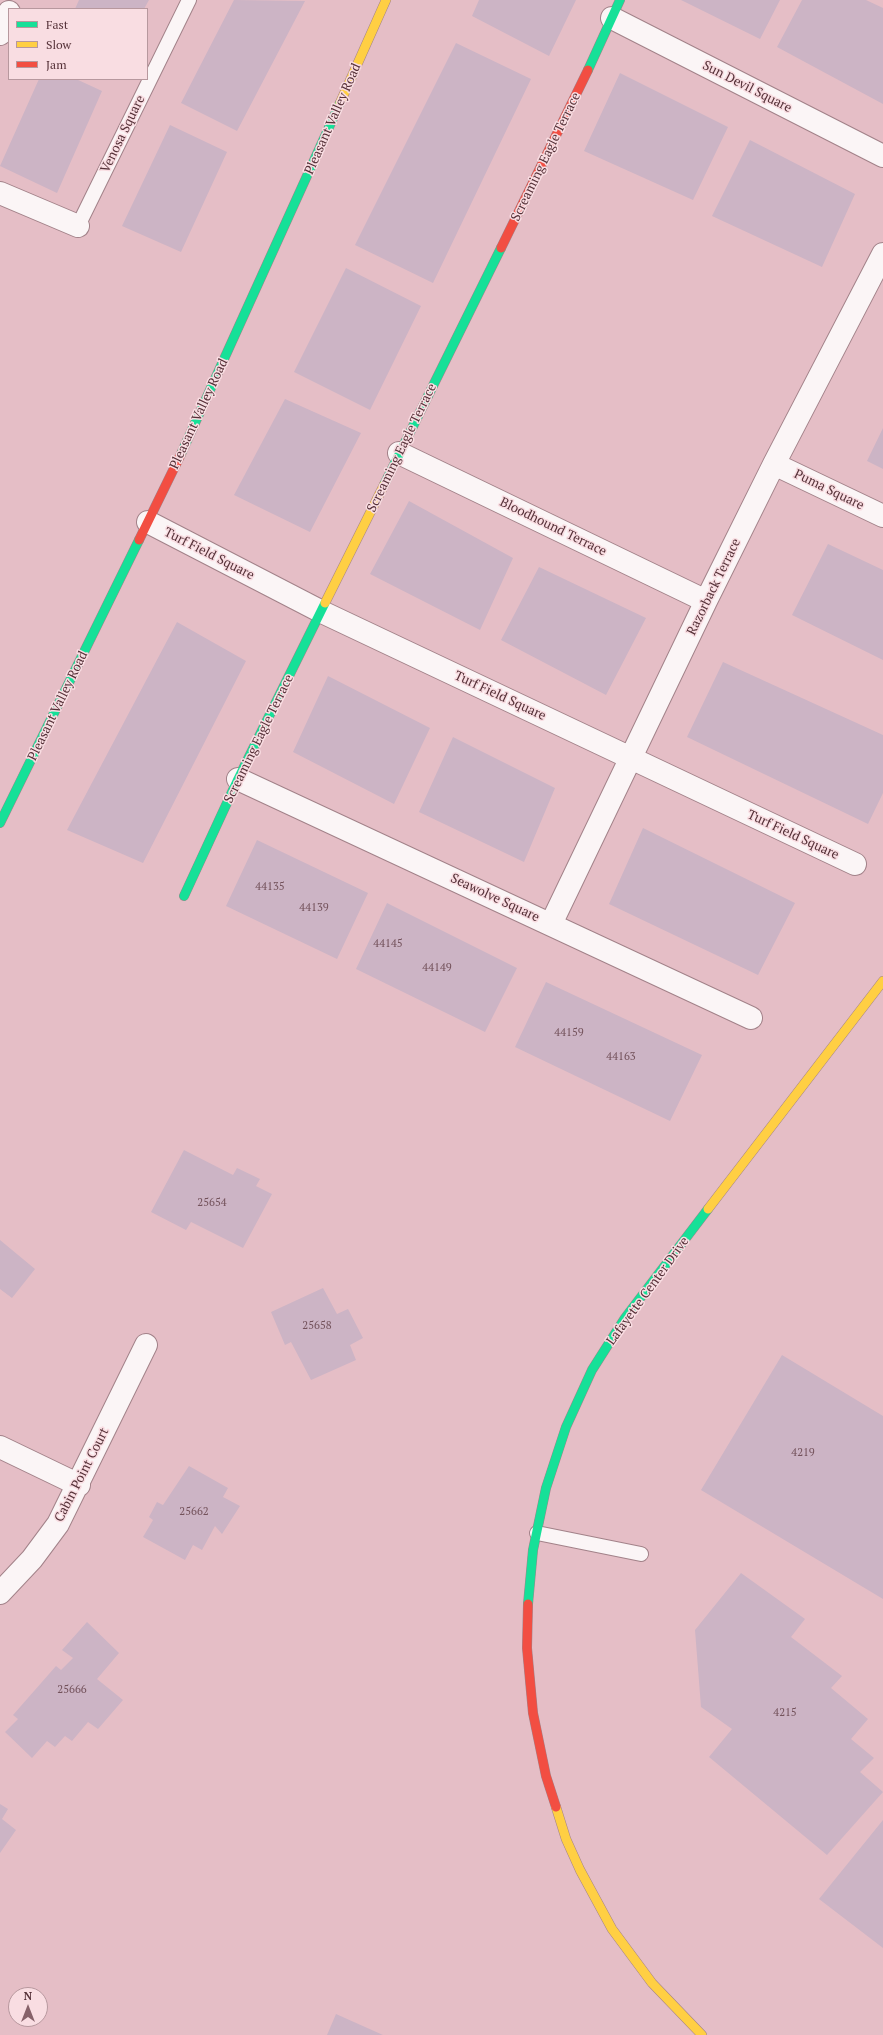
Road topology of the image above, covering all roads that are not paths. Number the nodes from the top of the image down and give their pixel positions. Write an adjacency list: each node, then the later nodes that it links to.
1 (189, 0): 8 (lane, Venosa Square)
2 (386, 0): 13 (street, Pleasant Valley Road)
3 (616, 9): 6 (street, Sun Devil Square); 10 (street, Screaming Eagle Terrace)
4 (8, 14): 5 (street)
5 (0, 34)
6 (883, 156)
7 (0, 192): 8 (street)
8 (78, 226)
9 (883, 254): 11 (street, Razorback Terrace)
10 (400, 453): 14 (street, Bloodhound Terrace); 15 (street, Screaming Eagle Terrace)
11 (774, 464): 12 (street, Puma Square); 14 (street, Razorback Terrace)
12 (883, 516)
13 (148, 522): 15 (street, Turf Field Square); 18 (street, Pleasant Valley Road)
14 (706, 601): 16 (street, Razorback Terrace)
15 (322, 612): 16 (street, Turf Field Square); 17 (street, Screaming Eagle Terrace)
16 (632, 759): 19 (street, Turf Field Square); 21 (street, Razorback Terrace)
17 (238, 779): 20 (street, Screaming Eagle Terrace); 21 (street, Seawolve Square)
18 (0, 823)
19 (855, 864)
20 (184, 896)
21 (551, 924): 23 (street, Seawolve Square)
22 (883, 981): 27 (street, Lafayette Center Drive)
23 (751, 1018)
24 (146, 1345): 26 (street, Cabin Point Court)
25 (0, 1447): 26 (street)
26 (79, 1485): 29 (street, Cabin Point Court)
27 (536, 1532): 28 (lane); 30 (street, Lafayette Center Drive)
28 (641, 1554)
29 (0, 1593)
30 (702, 2035)

